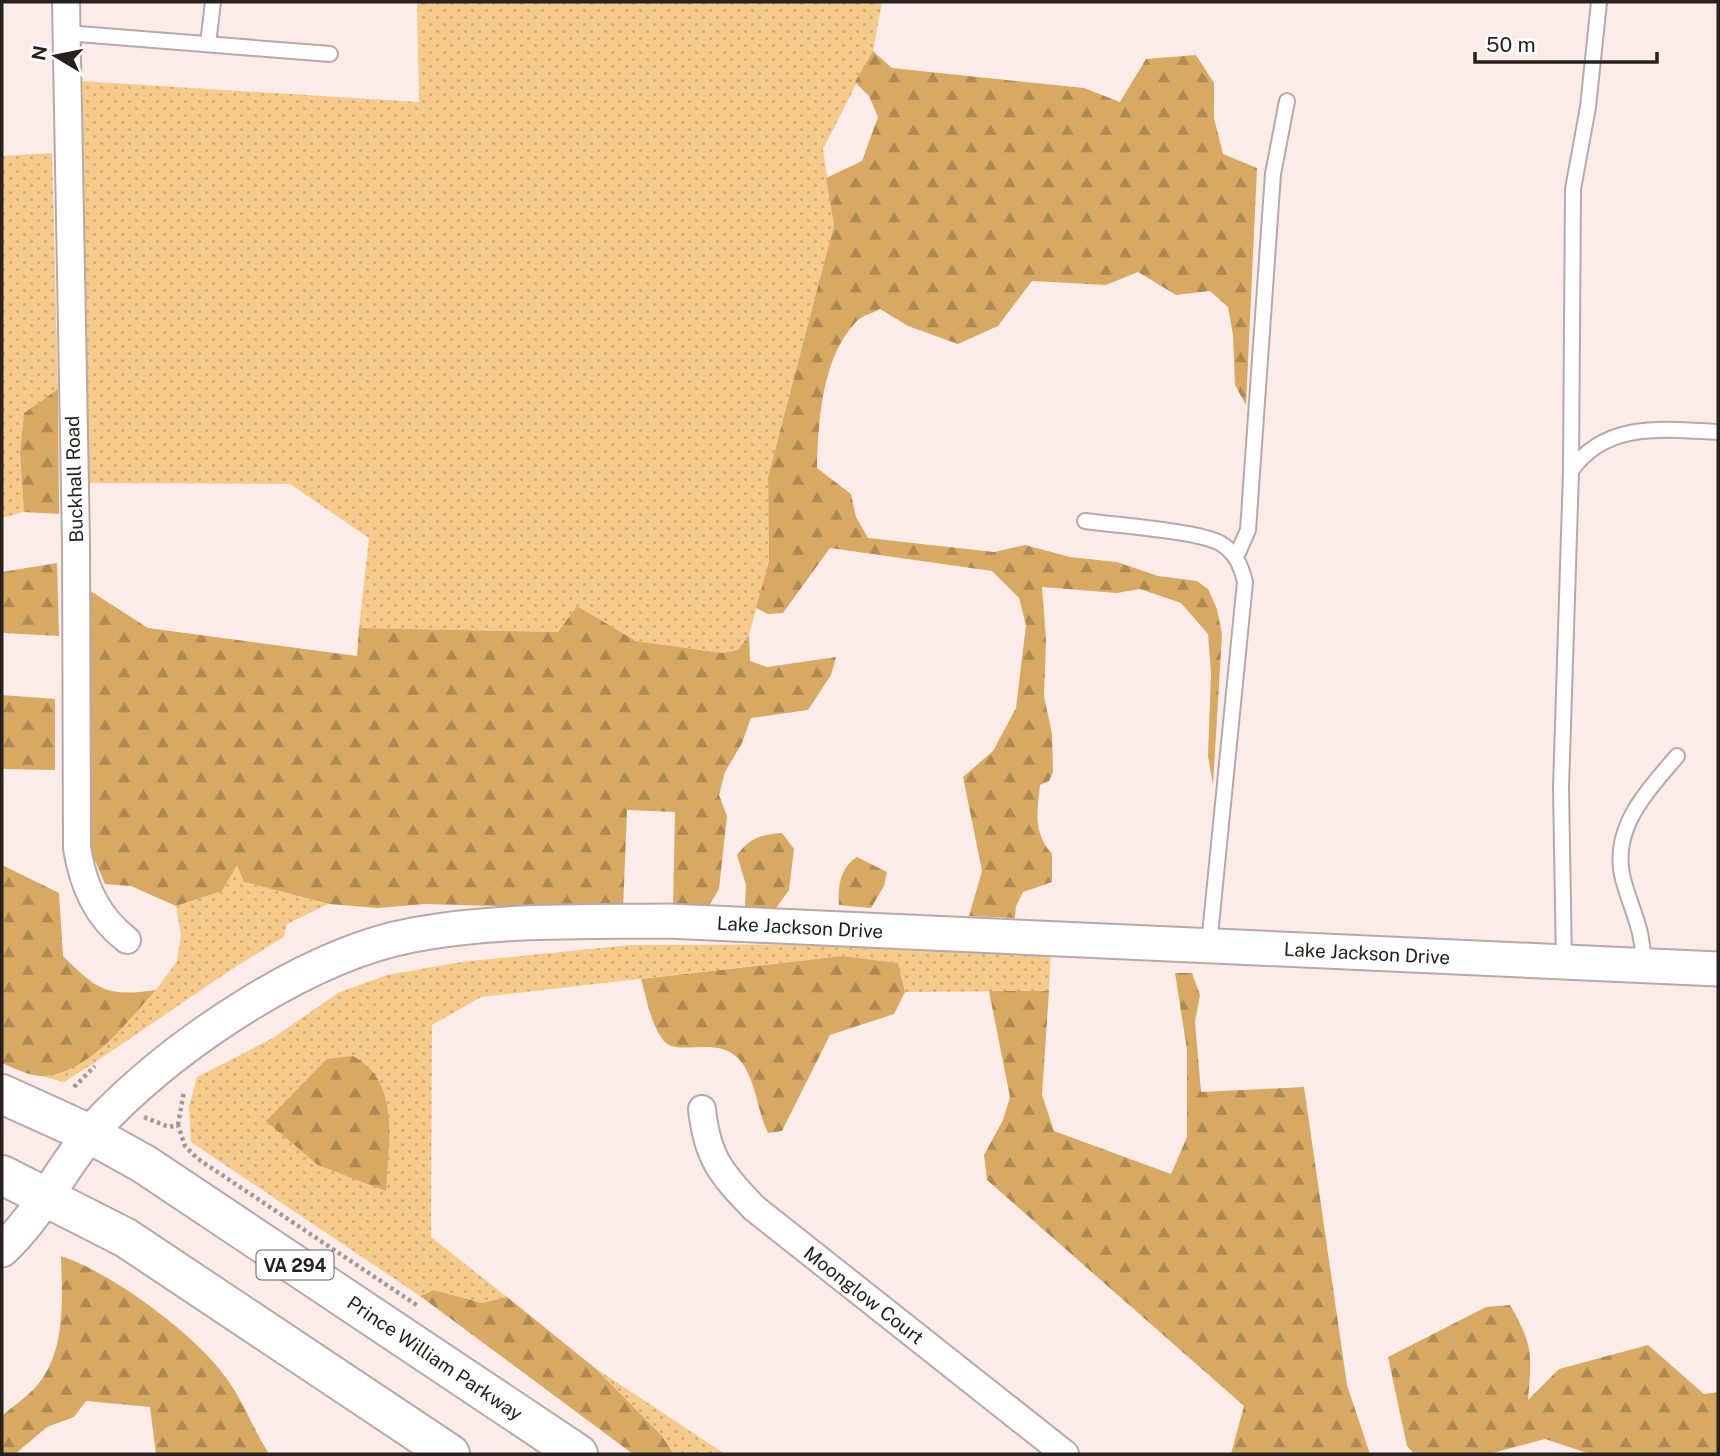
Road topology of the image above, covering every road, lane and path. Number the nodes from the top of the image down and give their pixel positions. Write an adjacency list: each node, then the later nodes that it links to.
1 (66, 2): 4 (street, Buckhall Road)
2 (213, 2): 5 (lane)
3 (1599, 2): 9 (lane)
4 (66, 33): 5 (lane); 13 (street, Buckhall Road)
5 (208, 44): 6 (lane)
6 (330, 54)
7 (1287, 100): 11 (lane)
8 (1718, 432): 9 (lane)
9 (1571, 471): 15 (lane)
10 (1085, 521): 11 (lane)
11 (1236, 557): 14 (lane)
12 (1677, 756): 16 (lane)
13 (127, 940)
14 (1209, 945): 15 (street, Lake Jackson Drive); 24 (street, Lake Jackson Drive)
15 (1564, 962): 16 (street, Lake Jackson Drive)
16 (1643, 967): 17 (street, Lake Jackson Drive)
17 (1718, 969)
18 (95, 1066): 19 (path)
19 (74, 1087)
20 (184, 1091): 23 (path)
21 (2, 1094): 24 (highway, Prince William Parkway / VA 294)
22 (702, 1109): 30 (street, Moonglow Court)
23 (178, 1125)
24 (90, 1134): 26 (street, Lake Jackson Drive); 29 (highway, Prince William Parkway / VA 294)
25 (2, 1175): 26 (highway)
26 (47, 1196): 27 (street, Lake Jackson Drive); 28 (highway)
27 (2, 1250)
28 (450, 1454)
29 (578, 1454)
30 (1065, 1454)

